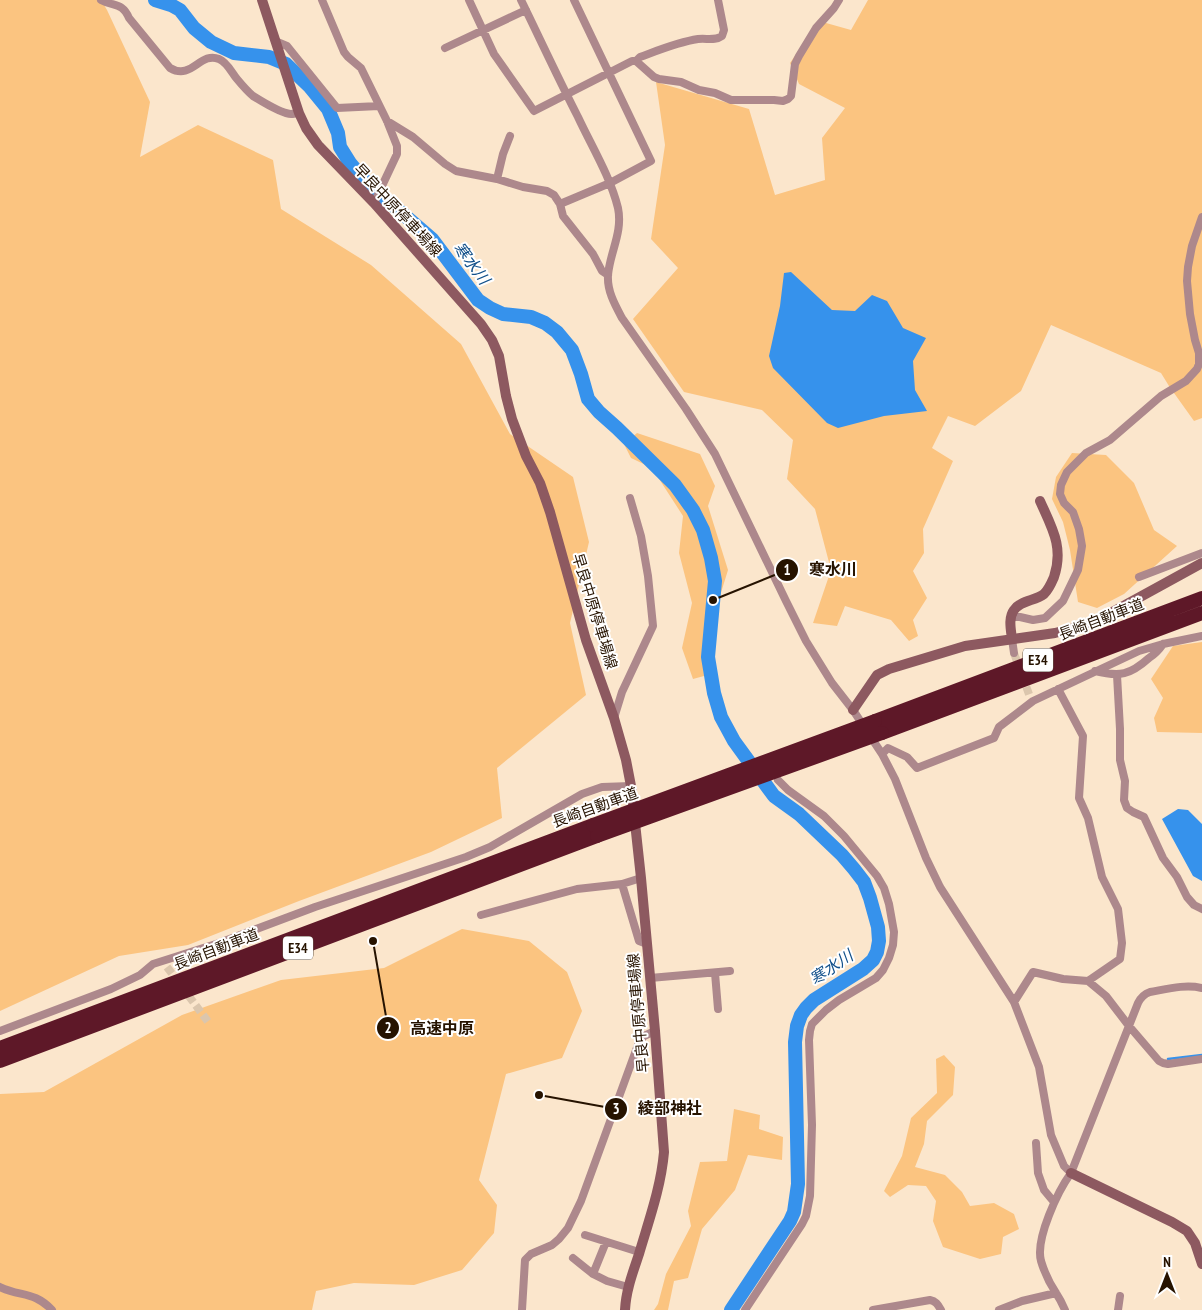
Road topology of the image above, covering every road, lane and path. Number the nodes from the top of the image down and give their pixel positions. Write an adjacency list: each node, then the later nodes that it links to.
1 (101, 0): 17 (street)
2 (262, 0): 11 (main road, 早良中原停車場線)
3 (322, 0): 16 (street)
4 (469, 0): 10 (street)
5 (521, 0): 9 (street)
6 (574, 0): 14 (street)
7 (718, 0): 13 (street)
8 (839, 0): 13 (street)
9 (526, 10): 10 (street); 15 (street)
10 (483, 30): 12 (street); 15 (street)
11 (276, 44): 16 (street); 17 (main road, 早良中原停車場線)
12 (445, 48)
13 (636, 61): 14 (street)
14 (609, 73): 15 (street); 21 (street)
15 (566, 94): 21 (street)
16 (379, 106): 18 (street)
17 (299, 113): 22 (main road, 早良中原停車場線)
18 (387, 121): 20 (street); 22 (street)
19 (510, 136): 20 (street)
20 (498, 179): 23 (street)
21 (610, 183): 23 (street); 25 (street)
22 (376, 200): 42 (main road, 早良中原停車場線)
23 (560, 204): 25 (street)
24 (1202, 217): 33 (street)
25 (608, 275): 41 (street)
26 (630, 498): 42 (street)
27 (1040, 501): 33 (main road)
28 (1202, 553): 30 (street)
29 (1202, 563): 35 (main road)
30 (1139, 577)
31 (1202, 598): 46 (highway, 長崎自動車道 / E34, bridge)
32 (1202, 613): 46 (highway, 長崎自動車道 / E34, bridge)
33 (1011, 617): 35 (main road)
34 (1202, 636): 36 (street)
35 (1012, 640): 37 (street); 41 (main road)
36 (1163, 644): 38 (street); 39 (street)
37 (1014, 653)
38 (1095, 671): 39 (street); 40 (street)
39 (1117, 675): 49 (street)
40 (1058, 689): 43 (street); 55 (street)
41 (853, 710): 43 (street)
42 (614, 718): 45 (main road, 早良中原停車場線)
43 (882, 754): 57 (street)
44 (778, 780): 82 (street)
45 (631, 786): 47 (main road, 早良中原停車場線); 60 (street)
46 (595, 831): 62 (highway, 長崎自動車道 / E34); 64 (highway, 長崎自動車道 / E34)
47 (641, 878): 48 (street); 51 (main road, 早良中原停車場線)
48 (622, 884): 50 (street); 51 (street)
49 (1202, 909)
50 (481, 915)
51 (647, 944): 54 (main road, 早良中原停車場線)
52 (730, 971): 53 (street)
53 (716, 972): 54 (street); 58 (street)
54 (650, 978): 61 (main road, 早良中原停車場線)
55 (1088, 981): 57 (street); 59 (street)
56 (1202, 988): 59 (street)
57 (1014, 1002): 66 (street)
58 (718, 1009)
59 (1129, 1026): 63 (street); 66 (street)
60 (0, 1031)
61 (656, 1032): 71 (main road, 早良中原停車場線); 80 (street)
62 (0, 1048)
63 (1202, 1059)
64 (0, 1061)
65 (1036, 1143): 67 (street)
66 (1071, 1173): 67 (street); 70 (main road)
67 (1054, 1202): 77 (street)
68 (585, 1235): 69 (street)
69 (606, 1242): 71 (street); 74 (street)
70 (1198, 1243): 73 (main road)
71 (639, 1252): 76 (main road, 早良中原停車場線)
72 (573, 1258): 74 (street)
73 (1202, 1264)
74 (593, 1274): 76 (street)
75 (0, 1287): 79 (street)
76 (628, 1287): 81 (main road, 早良中原停車場線)
77 (1056, 1293): 85 (street); 86 (street)
78 (1120, 1296): 87 (street)
79 (52, 1310)
80 (522, 1310)
81 (625, 1310)
82 (745, 1310)
83 (873, 1310): 84 (street)
84 (940, 1310)
85 (999, 1310)
86 (1065, 1310)
87 (1118, 1310)

